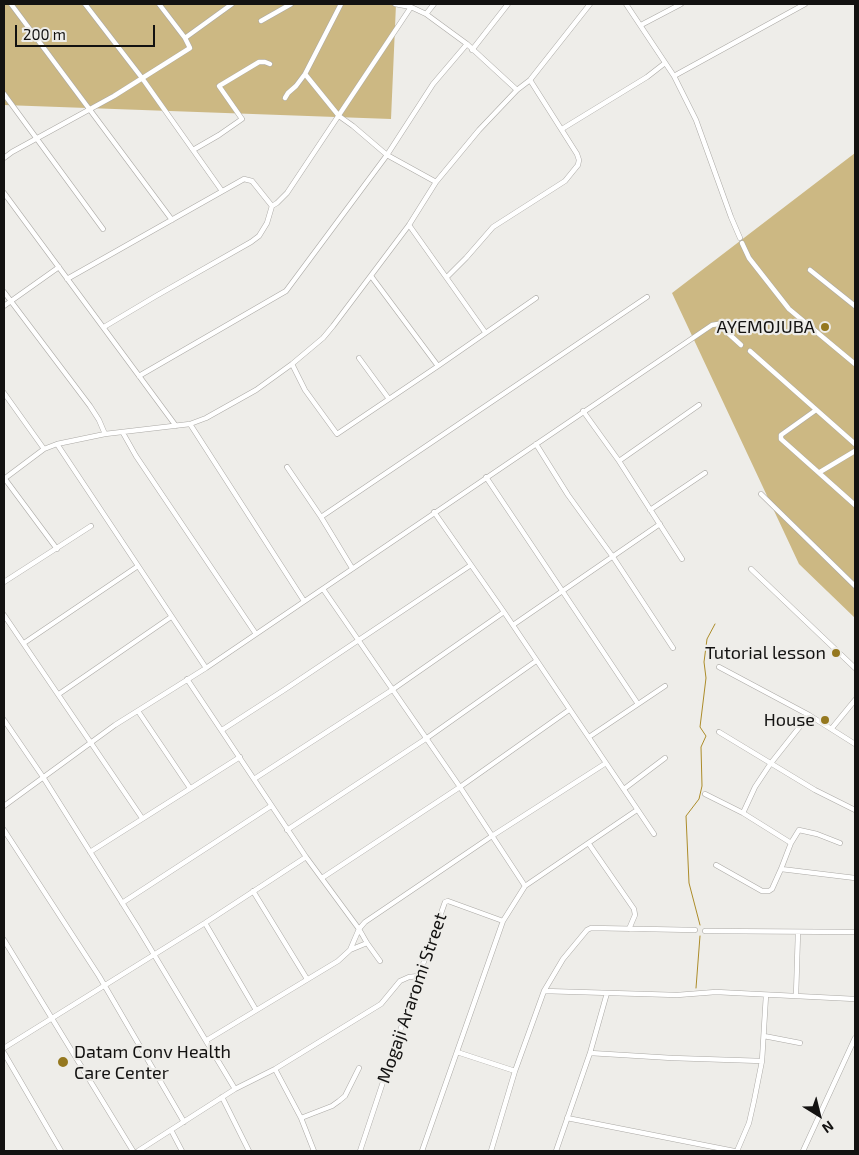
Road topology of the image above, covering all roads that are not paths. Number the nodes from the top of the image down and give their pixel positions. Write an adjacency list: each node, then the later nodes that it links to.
1 (11, 4): 30 (street)
2 (85, 4): 25 (street)
3 (159, 4): 18 (street)
4 (232, 4): 18 (street)
5 (291, 4): 16 (street)
6 (341, 4): 23 (street)
7 (395, 4): 14 (street)
8 (434, 4): 15 (street)
9 (508, 4): 20 (street)
10 (590, 4): 26 (street)
11 (626, 4): 17 (street)
12 (681, 4): 17 (street)
13 (805, 4): 24 (street)
14 (411, 7): 15 (street); 31 (street)
15 (426, 14): 19 (street)
16 (260, 21)
17 (641, 25): 21 (street)
18 (184, 38): 25 (street)
19 (467, 44): 20 (street); 35 (street)
20 (472, 50): 27 (street)
21 (665, 63): 24 (street); 32 (street)
22 (270, 64): 34 (street)
23 (305, 74): 29 (street); 31 (street)
24 (674, 76): 61 (street)
25 (142, 78): 30 (street); 34 (street)
26 (530, 80): 27 (street); 32 (street)
27 (517, 90): 37 (street)
28 (4, 94): 33 (street)
29 (286, 98)
30 (89, 110): 33 (street); 41 (street)
31 (339, 116): 35 (street); 40 (street)
32 (562, 130): 47 (street)
33 (36, 138): 36 (street); 43 (street)
34 (193, 150): 38 (street)
35 (387, 155): 37 (street); 63 (street)
36 (4, 158)
37 (436, 182): 42 (street)
38 (222, 191): 40 (street); 41 (street)
39 (4, 193): 44 (street)
40 (272, 206): 55 (street)
41 (172, 220): 48 (street)
42 (409, 225): 46 (street); 47 (street)
43 (103, 229)
44 (59, 267): 48 (street); 52 (street)
45 (810, 270): 54 (street)
46 (371, 276): 60 (street); 62 (street)
47 (447, 277): 56 (street)
48 (67, 279): 55 (street)
49 (4, 292): 52 (street)
50 (648, 297): 88 (street)
51 (536, 298): 56 (street)
52 (11, 301): 53 (street); 72 (street)
53 (4, 306)
54 (855, 306)
55 (104, 327): 63 (street)
56 (485, 332): 62 (street)
57 (741, 345): 68 (street)
58 (750, 351): 67 (street)
59 (358, 358): 65 (street)
60 (292, 364): 65 (street); 69 (street)
61 (855, 364)
62 (438, 366): 65 (street)
63 (139, 376): 70 (street)
64 (5, 397): 76 (street)
65 (389, 399)
66 (699, 405): 78 (street)
67 (816, 410): 75 (street); 80 (street)
68 (583, 411): 74 (street); 78 (street)
69 (190, 424): 70 (street); 102 (street)
70 (176, 426): 71 (street)
71 (123, 433): 72 (street); 107 (street)
72 (105, 434): 73 (street)
73 (57, 444): 76 (street); 95 (street)
74 (536, 444): 82 (street); 92 (street)
75 (855, 444)
76 (44, 449): 83 (street)
77 (855, 451): 80 (street)
78 (619, 461): 86 (street)
79 (287, 467): 88 (street)
80 (820, 472): 85 (street)
81 (705, 473): 86 (street)
82 (486, 477): 87 (street); 101 (street)
83 (4, 479): 91 (street)
84 (760, 494): 99 (street)
85 (855, 505)
86 (650, 510): 89 (street)
87 (434, 512): 94 (street); 96 (street)
88 (321, 517): 96 (street)
89 (660, 524): 92 (street); 93 (street)
90 (91, 526): 91 (street)
91 (57, 549): 98 (street)
92 (613, 557): 101 (street); 110 (street)
93 (682, 559)
94 (471, 565): 103 (street); 108 (street)
95 (138, 566): 105 (street); 109 (street)
96 (352, 568): 100 (street)
97 (751, 569): 114 (street)
98 (4, 582)
99 (855, 586)
100 (323, 588): 102 (street); 108 (street)
101 (562, 591): 106 (street); 120 (street)
102 (304, 601): 107 (street)
103 (504, 612): 106 (street); 117 (street)
104 (4, 615): 109 (street)
105 (171, 617): 113 (street); 118 (street)
106 (513, 625): 111 (street)
107 (256, 634): 113 (street)
108 (359, 639): 117 (street); 126 (street)
109 (24, 643): 118 (street)
110 (672, 648)
111 (536, 661): 121 (street); 129 (street)
112 (719, 667): 123 (street)
113 (206, 668): 115 (street)
114 (855, 668)
115 (187, 679): 122 (street); 126 (street)
116 (665, 686): 120 (street)
117 (392, 690): 129 (street); 137 (street)
118 (59, 694): 130 (street)
119 (855, 700): 125 (street)
120 (638, 704): 128 (street)
121 (569, 710): 128 (street); 138 (street)
122 (138, 711): 130 (street); 139 (street)
123 (809, 715): 125 (street); 135 (street)
124 (4, 720): 136 (street)
125 (832, 728): 131 (street)
126 (222, 730): 132 (street)
127 (719, 732): 135 (street)
128 (589, 737): 134 (street)
129 (427, 738): 138 (street); 149 (street)
130 (90, 742): 136 (street); 147 (street)
131 (855, 744)
132 (240, 757): 137 (street); 139 (street)
133 (666, 758): 140 (street)
134 (606, 763): 140 (street); 151 (street)
135 (771, 763): 145 (street); 146 (street)
136 (42, 777): 142 (street); 155 (street)
137 (254, 779): 143 (street)
138 (460, 787): 151 (street); 159 (street)
139 (190, 788): 147 (street)
140 (624, 789): 144 (street)
141 (705, 794): 146 (street)
142 (4, 806)
143 (271, 806): 149 (street); 163 (street)
144 (637, 810): 150 (street); 153 (street)
145 (855, 810)
146 (743, 813): 152 (street)
147 (142, 818): 155 (street)
148 (4, 830): 179 (street)
149 (287, 830): 156 (street)
150 (654, 834)
151 (492, 836): 161 (street); 166 (street)
152 (791, 843): 154 (street); 158 (street)
153 (589, 844): 161 (street); 167 (street)
154 (840, 844)
155 (90, 852): 163 (street)
156 (306, 857): 159 (street); 162 (street)
157 (716, 866): 158 (street)
158 (781, 869): 160 (street)
159 (322, 878): 166 (street)
160 (855, 878)
161 (525, 886): 164 (street)
162 (254, 891): 165 (street); 178 (street)
163 (122, 903): 175 (street)
164 (503, 921): 177 (street, Mogaji Araromi Street); 193 (street)
165 (205, 923): 175 (street); 185 (street)
166 (359, 929): 173 (street); 174 (street)
167 (629, 929): 168 (street); 180 (street)
168 (695, 930)
169 (705, 930): 170 (street)
170 (798, 932): 171 (street); 183 (street)
171 (855, 932)
172 (4, 940): 186 (street)
173 (367, 943): 174 (street); 176 (street)
174 (350, 950): 178 (street)
175 (154, 955): 179 (street); 189 (street)
176 (380, 961)
177 (419, 976): 197 (street); 211 (street, Mogaji Araromi Street)
178 (307, 979): 185 (street)
179 (104, 986): 186 (street); 203 (street)
180 (544, 991): 181 (street); 198 (street)
181 (607, 993): 182 (street); 194 (street)
182 (766, 996): 183 (street); 187 (street)
183 (796, 996): 184 (street)
184 (855, 999)
185 (256, 1010): 189 (street)
186 (53, 1019): 191 (street); 206 (street)
187 (764, 1036): 190 (street); 195 (street)
188 (855, 1038): 216 (street)
189 (207, 1040): 199 (street)
190 (800, 1044)
191 (4, 1048)
192 (4, 1052): 205 (street)
193 (457, 1052): 198 (street); 212 (street)
194 (590, 1053): 195 (street); 202 (street)
195 (762, 1061): 215 (street)
196 (359, 1068): 201 (street)
197 (275, 1069): 199 (street); 201 (street)
198 (515, 1071): 213 (street)
199 (235, 1089): 200 (street)
200 (222, 1097): 203 (street); 209 (street)
201 (301, 1118): 210 (street)
202 (567, 1118): 214 (street); 215 (street)
203 (184, 1122): 204 (street)
204 (171, 1130): 207 (street); 208 (street)
205 (61, 1151)
206 (133, 1151)
207 (138, 1151)
208 (182, 1151)
209 (250, 1151)
210 (314, 1151)
211 (360, 1151)
212 (422, 1151)
213 (491, 1151)
214 (556, 1151)
215 (735, 1151)
216 (803, 1151)

